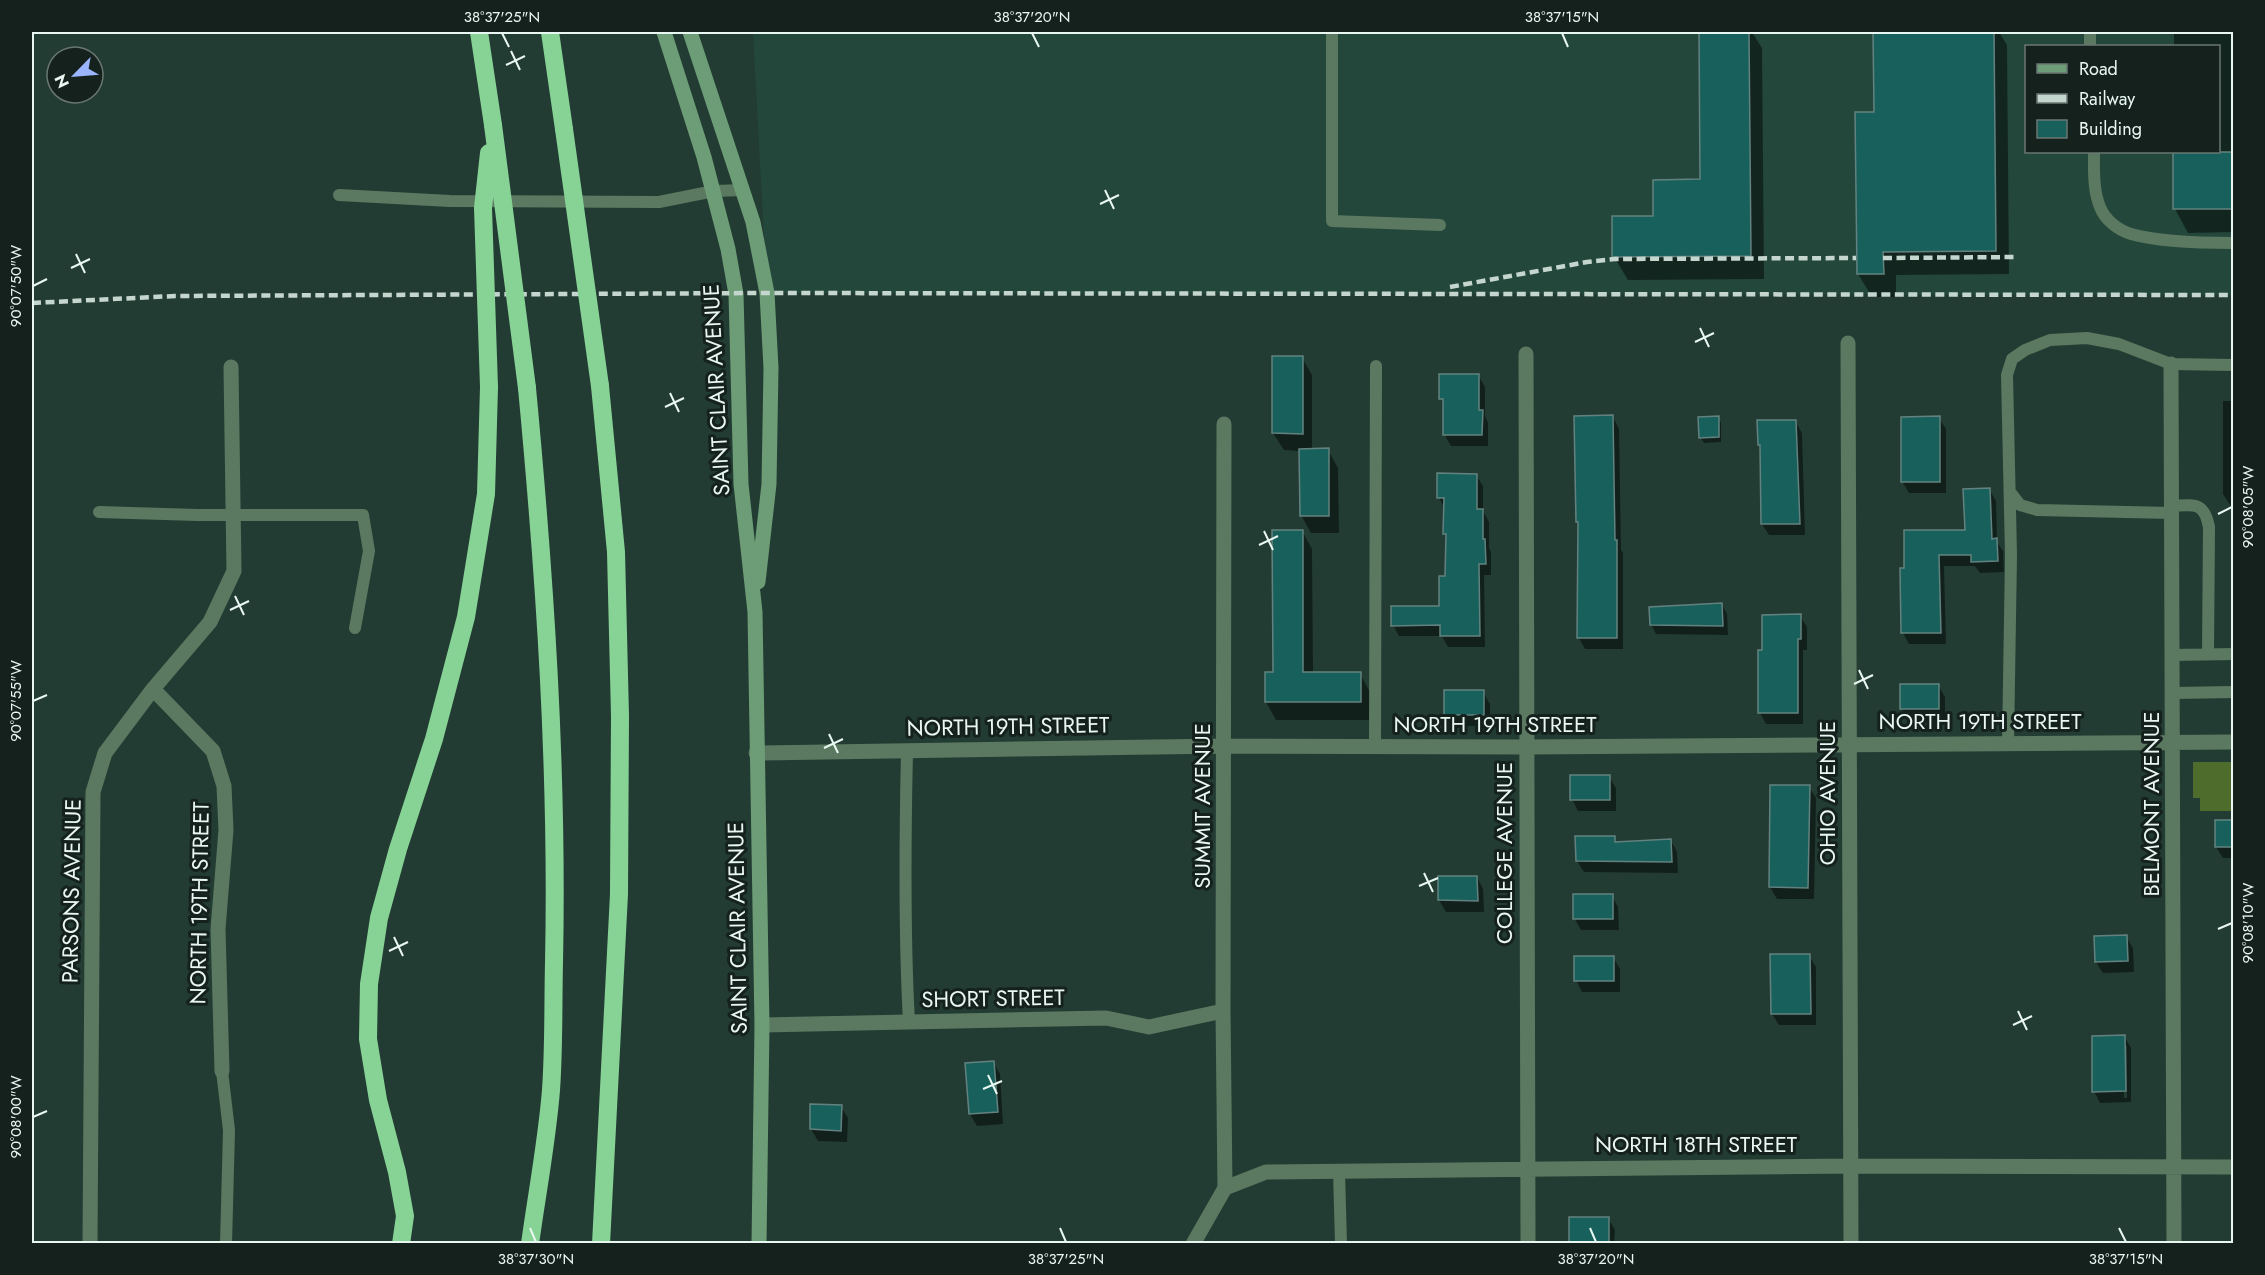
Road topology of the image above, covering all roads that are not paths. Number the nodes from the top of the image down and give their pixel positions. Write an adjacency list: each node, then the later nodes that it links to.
1 (479, 32): 6 (highway)
2 (550, 32): 52 (highway, bridge)
3 (664, 32): 8 (main road, SAINT CLAIR AVENUE)
4 (690, 32): 9 (main road, SAINT CLAIR AVENUE)
5 (1332, 32): 11 (lane)
6 (493, 125): 51 (highway, bridge); 55 (highway, bridge)
7 (2094, 153): 12 (lane)
8 (714, 190): 9 (lane); 10 (lane); 24 (main road, SAINT CLAIR AVENUE)
9 (743, 190): 24 (main road, SAINT CLAIR AVENUE)
10 (339, 195)
11 (1440, 225)
12 (2234, 243)
13 (1848, 343): 35 (street, OHIO AVENUE)
14 (1526, 354): 38 (street, COLLEGE AVENUE)
15 (2171, 364): 16 (lane); 20 (lane); 21 (street, BELMONT AVENUE)
16 (2234, 365)
17 (1376, 366): 37 (lane)
18 (231, 367): 23 (street, PARSONS AVENUE)
19 (1224, 424): 36 (street, SUMMIT AVENUE)
20 (2010, 492): 21 (lane); 34 (lane)
21 (2172, 509): 26 (lane); 28 (street, BELMONT AVENUE)
22 (99, 512): 23 (lane)
23 (233, 515): 25 (lane); 29 (street, PARSONS AVENUE)
24 (755, 612): 40 (main road, SAINT CLAIR AVENUE)
25 (355, 628)
26 (2208, 654): 27 (lane); 28 (lane)
27 (2234, 654)
28 (2172, 655): 31 (street, BELMONT AVENUE)
29 (153, 689): 44 (street, NORTH 19TH STREET); 53 (street, PARSONS AVENUE)
30 (2234, 692): 31 (lane)
31 (2173, 693): 33 (street, BELMONT AVENUE)
32 (2234, 742): 33 (street, NORTH 19TH STREET)
33 (2174, 743): 34 (street, NORTH 19TH STREET); 46 (street, BELMONT AVENUE)
34 (2008, 744): 35 (street, NORTH 19TH STREET)
35 (1850, 745): 38 (street, NORTH 19TH STREET); 45 (street, OHIO AVENUE)
36 (1225, 746): 37 (street, NORTH 19TH STREET); 39 (street, NORTH 19TH STREET); 41 (street, SUMMIT AVENUE)
37 (1375, 747): 38 (street, NORTH 19TH STREET)
38 (1526, 747): 48 (street, COLLEGE AVENUE)
39 (907, 750): 40 (street, NORTH 19TH STREET); 42 (lane)
40 (756, 753): 43 (main road, SAINT CLAIR AVENUE)
41 (1223, 1011): 42 (street, SHORT STREET); 50 (street, SUMMIT AVENUE)
42 (909, 1022): 43 (street, SHORT STREET)
43 (762, 1026): 56 (main road, SAINT CLAIR AVENUE)
44 (222, 1071): 54 (lane)
45 (1851, 1166): 46 (street, NORTH 18TH STREET); 48 (street, NORTH 18TH STREET); 60 (street, OHIO AVENUE)
46 (2174, 1166): 47 (street, NORTH 18TH STREET); 61 (street, BELMONT AVENUE)
47 (2234, 1167)
48 (1528, 1168): 49 (street, NORTH 18TH STREET); 59 (street, COLLEGE AVENUE)
49 (1339, 1171): 50 (street, NORTH 18TH STREET); 58 (lane)
50 (1225, 1188): 57 (street)
51 (531, 1238)
52 (601, 1238)
53 (90, 1244)
54 (226, 1244)
55 (401, 1244)
56 (759, 1244)
57 (1193, 1244)
58 (1341, 1244)
59 (1528, 1244)
60 (1851, 1244)
61 (2174, 1244)

